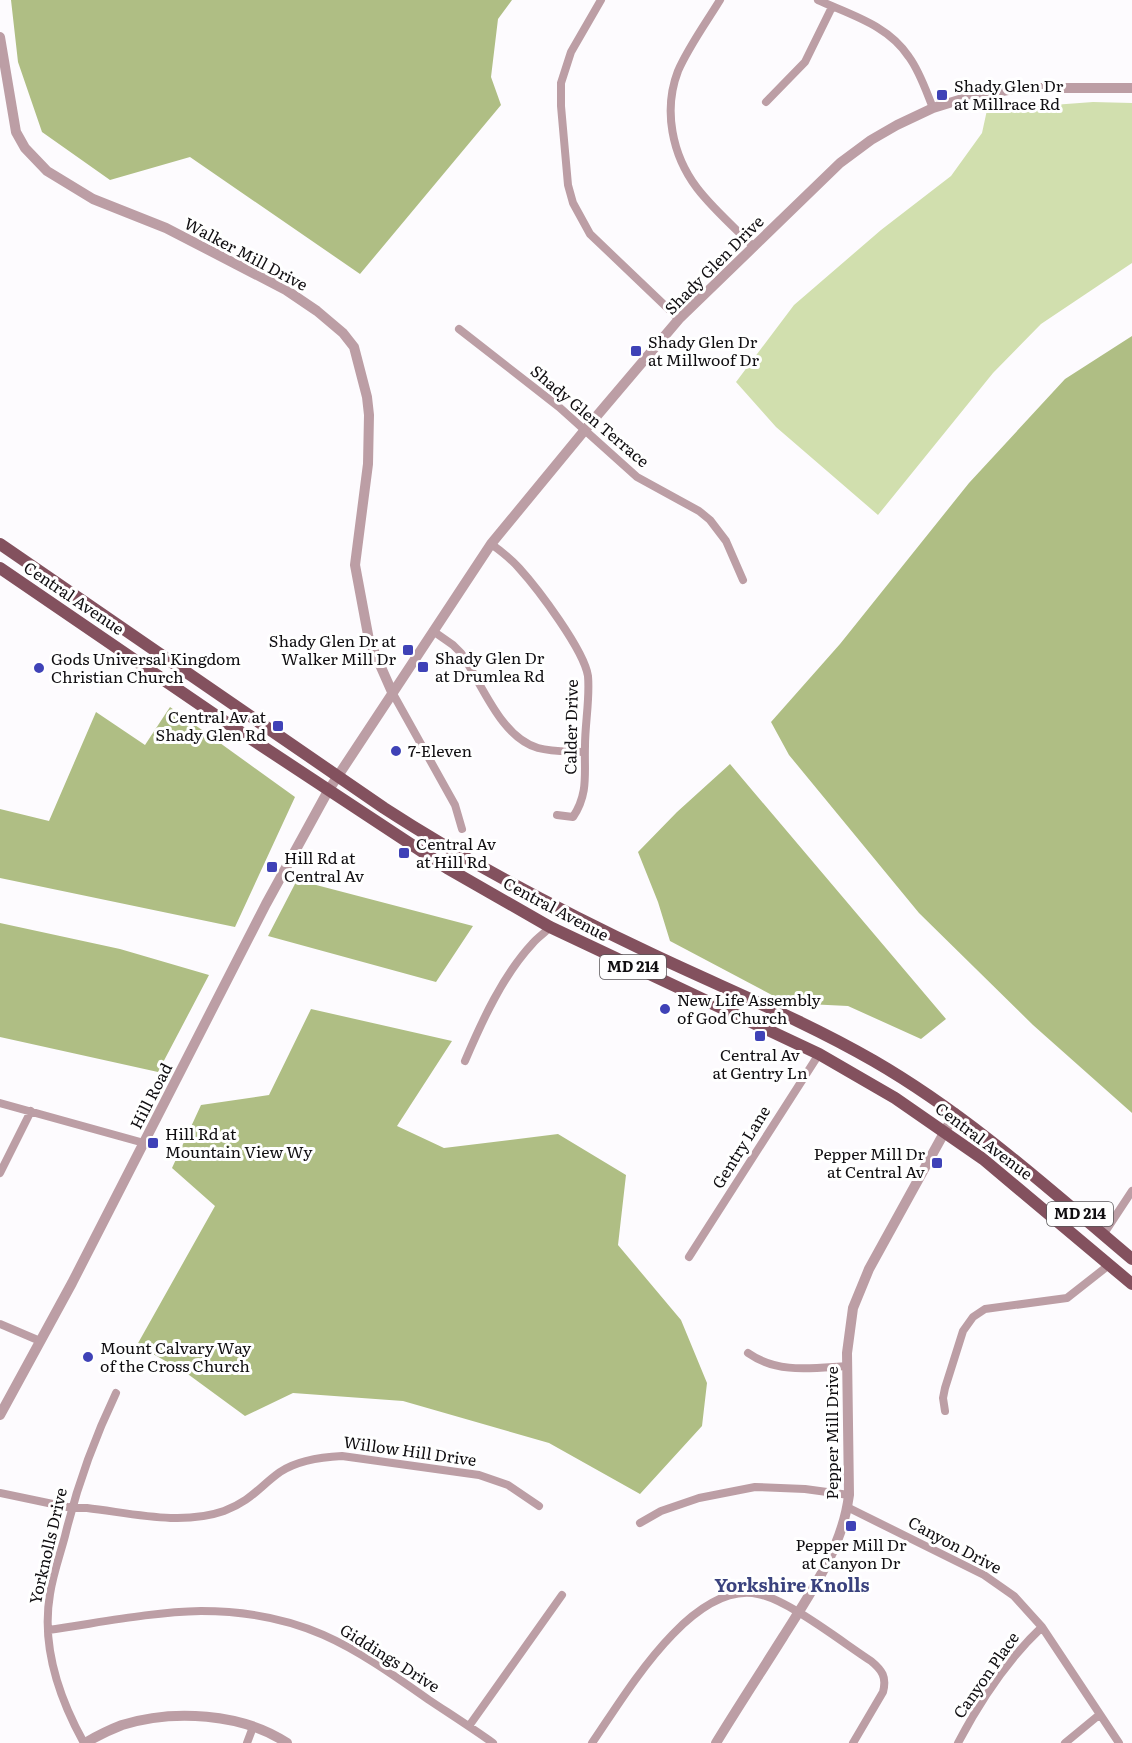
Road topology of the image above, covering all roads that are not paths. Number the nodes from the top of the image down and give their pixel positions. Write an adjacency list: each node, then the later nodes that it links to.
1 (601, 0): 10 (street)
2 (720, 0): 9 (street)
3 (818, 0): 4 (street)
4 (832, 7): 7 (street); 8 (street)
5 (0, 37): 18 (street, Walker Mill Drive)
6 (1132, 88): 8 (street, Shady Glen Drive)
7 (766, 102)
8 (933, 108): 9 (street, Shady Glen Drive)
9 (754, 247): 10 (street, Shady Glen Drive)
10 (679, 319): 12 (street, Shady Glen Drive)
11 (459, 329): 12 (street, Shady Glen Terrace)
12 (584, 431): 14 (street, Shady Glen Drive); 16 (street, Shady Glen Terrace)
13 (0, 544): 20 (main road, Central Avenue / MD 214)
14 (491, 544): 17 (street, Shady Glen Drive); 19 (street, Calder Drive)
15 (0, 568): 21 (main road, Central Avenue / MD 214)
16 (743, 580)
17 (433, 631): 18 (street, Shady Glen Drive); 19 (street)
18 (392, 692): 20 (street, Shady Glen Drive); 23 (street, Walker Mill Drive)
19 (584, 752): 22 (street, Calder Drive)
20 (338, 775): 21 (street, Shady Glen Drive); 29 (main road, Central Avenue / MD 214)
21 (328, 790): 24 (main road, Central Avenue / MD 214); 31 (street, Hill Road)
22 (556, 815)
23 (462, 829)
24 (550, 927): 25 (main road, Central Avenue / MD 214); 26 (street)
25 (819, 1053): 30 (main road, Central Avenue / MD 214); 35 (street, Gentry Lane)
26 (465, 1061)
27 (0, 1102): 28 (street)
28 (31, 1111): 31 (street); 32 (street)
29 (955, 1113): 30 (street, Pepper Mill Drive); 34 (main road, Central Avenue / MD 214)
30 (945, 1131): 37 (main road, Central Avenue / MD 214); 42 (street, Pepper Mill Drive)
31 (144, 1143): 40 (street, Hill Road)
32 (0, 1173)
33 (1132, 1191): 34 (street)
34 (1103, 1235): 36 (main road, Central Avenue / MD 214)
35 (689, 1257)
36 (1132, 1259)
37 (1109, 1265): 38 (main road, Central Avenue / MD 214); 44 (street)
38 (1132, 1284)
39 (0, 1324): 40 (street)
40 (40, 1341): 45 (street, Hill Road)
41 (748, 1353): 42 (street)
42 (847, 1366): 47 (street, Pepper Mill Drive)
43 (116, 1393): 50 (street, Yorknolls Drive)
44 (945, 1411)
45 (0, 1415)
46 (0, 1492): 50 (street, Willow Hill Drive)
47 (849, 1495): 49 (street, Pepper Mill Drive); 51 (street)
48 (538, 1506): 50 (street, Willow Hill Drive)
49 (848, 1507): 53 (street, Pepper Mill Drive); 54 (street, Canyon Drive)
50 (72, 1508): 55 (street, Yorknolls Drive)
51 (640, 1524)
52 (562, 1595): 57 (street)
53 (798, 1613): 63 (street); 64 (street, Pepper Mill Drive); 65 (street)
54 (1042, 1627): 56 (street, Canyon Drive); 66 (street, Canyon Place)
55 (48, 1630): 57 (street, Giddings Drive); 59 (street, Yorknolls Drive)
56 (1099, 1715): 67 (street); 68 (street, Canyon Drive)
57 (469, 1726): 62 (street, Giddings Drive)
58 (253, 1727): 59 (street); 60 (street); 61 (street)
59 (84, 1743)
60 (247, 1743)
61 (287, 1743)
62 (493, 1743)
63 (592, 1743)
64 (716, 1743)
65 (854, 1743)
66 (958, 1743)
67 (1065, 1743)
68 (1119, 1743)

